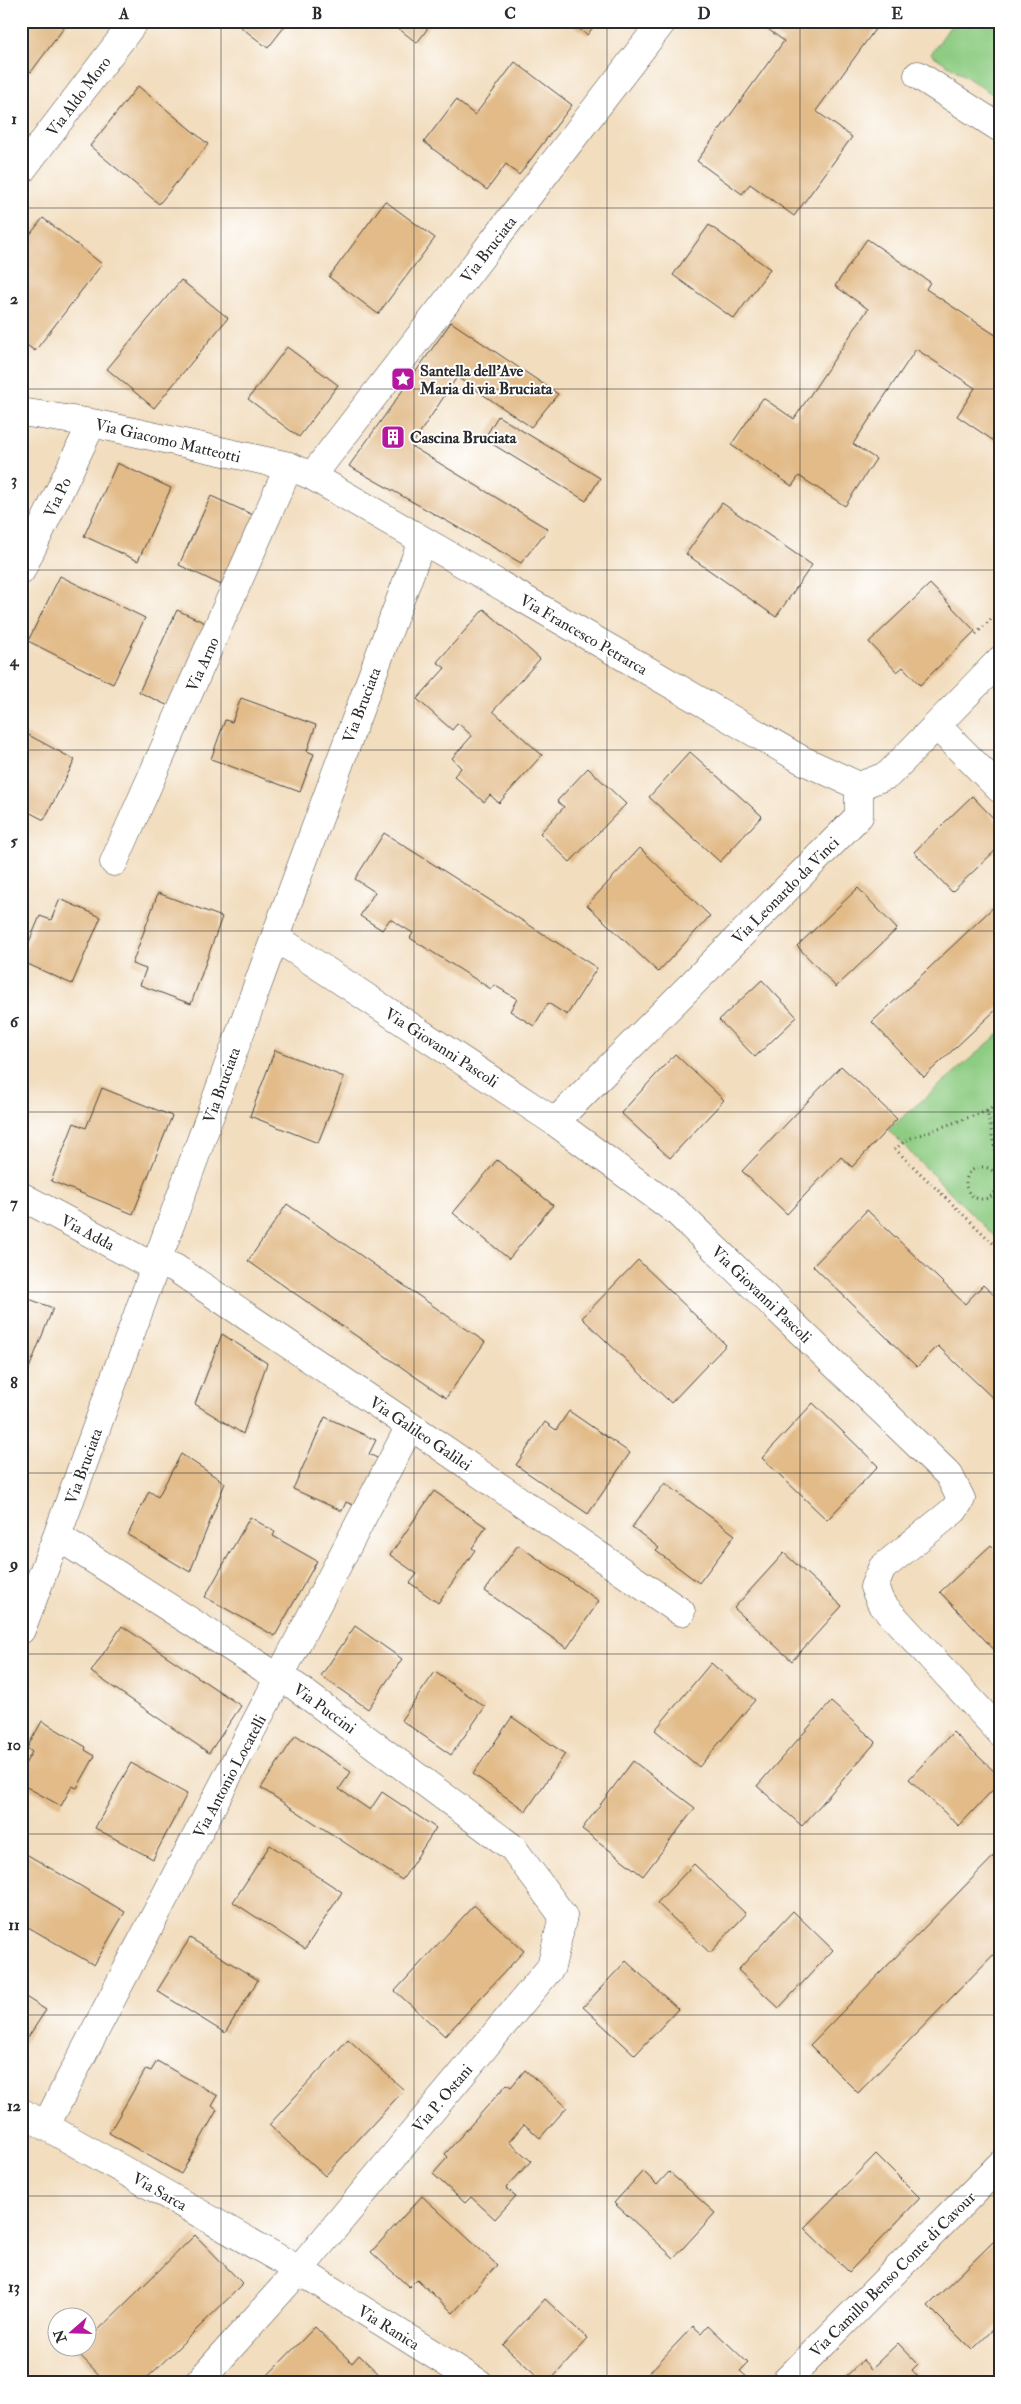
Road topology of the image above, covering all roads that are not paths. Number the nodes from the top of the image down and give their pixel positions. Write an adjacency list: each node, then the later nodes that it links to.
1 (136, 21): 5 (street, Via Aldo Moro)
2 (663, 21): 8 (street, Via Bruciata)
3 (918, 75): 4 (street)
4 (1000, 128)
5 (21, 172)
6 (21, 412): 7 (street, Via Giacomo Matteotti)
7 (92, 423): 8 (street, Via Giacomo Matteotti); 10 (street, Via Po)
8 (301, 471): 9 (street, Via Francesco Petrarca); 15 (street, Via Arno)
9 (422, 541): 13 (street, Via Francesco Petrarca); 16 (street, Via Bruciata)
10 (21, 571)
11 (1000, 660): 12 (street)
12 (936, 726): 13 (street); 14 (street)
13 (859, 786): 17 (street, Via Leonardo da Vinci)
14 (1000, 789)
15 (114, 862)
16 (274, 937): 17 (street, Via Giovanni Pascoli); 19 (street, Via Bruciata)
17 (555, 1122): 25 (street, Via Giovanni Pascoli)
18 (21, 1196): 19 (street, Via Adda)
19 (156, 1264): 20 (street, Via Galileo Galilei); 21 (street, Via Bruciata)
20 (410, 1426): 22 (street, Via Galileo Galilei); 24 (street, Via Antonio Locatelli)
21 (57, 1536): 23 (street, Via Bruciata); 24 (street, Via Puccini)
22 (681, 1612)
23 (21, 1630)
24 (281, 1677): 26 (street, Via Puccini); 28 (street, Via Antonio Locatelli)
25 (996, 1722)
26 (563, 1916): 30 (street, Via P. Ostani)
27 (21, 2112): 28 (street, Via Sarca)
28 (46, 2125): 30 (street, Via Sarca)
29 (1000, 2166): 33 (street, Via Camillo Benso Conte di Cavour)
30 (299, 2270): 31 (street, Via P. Ostani); 32 (street, Via Ranica)
31 (198, 2383)
32 (479, 2383)
33 (784, 2383)

